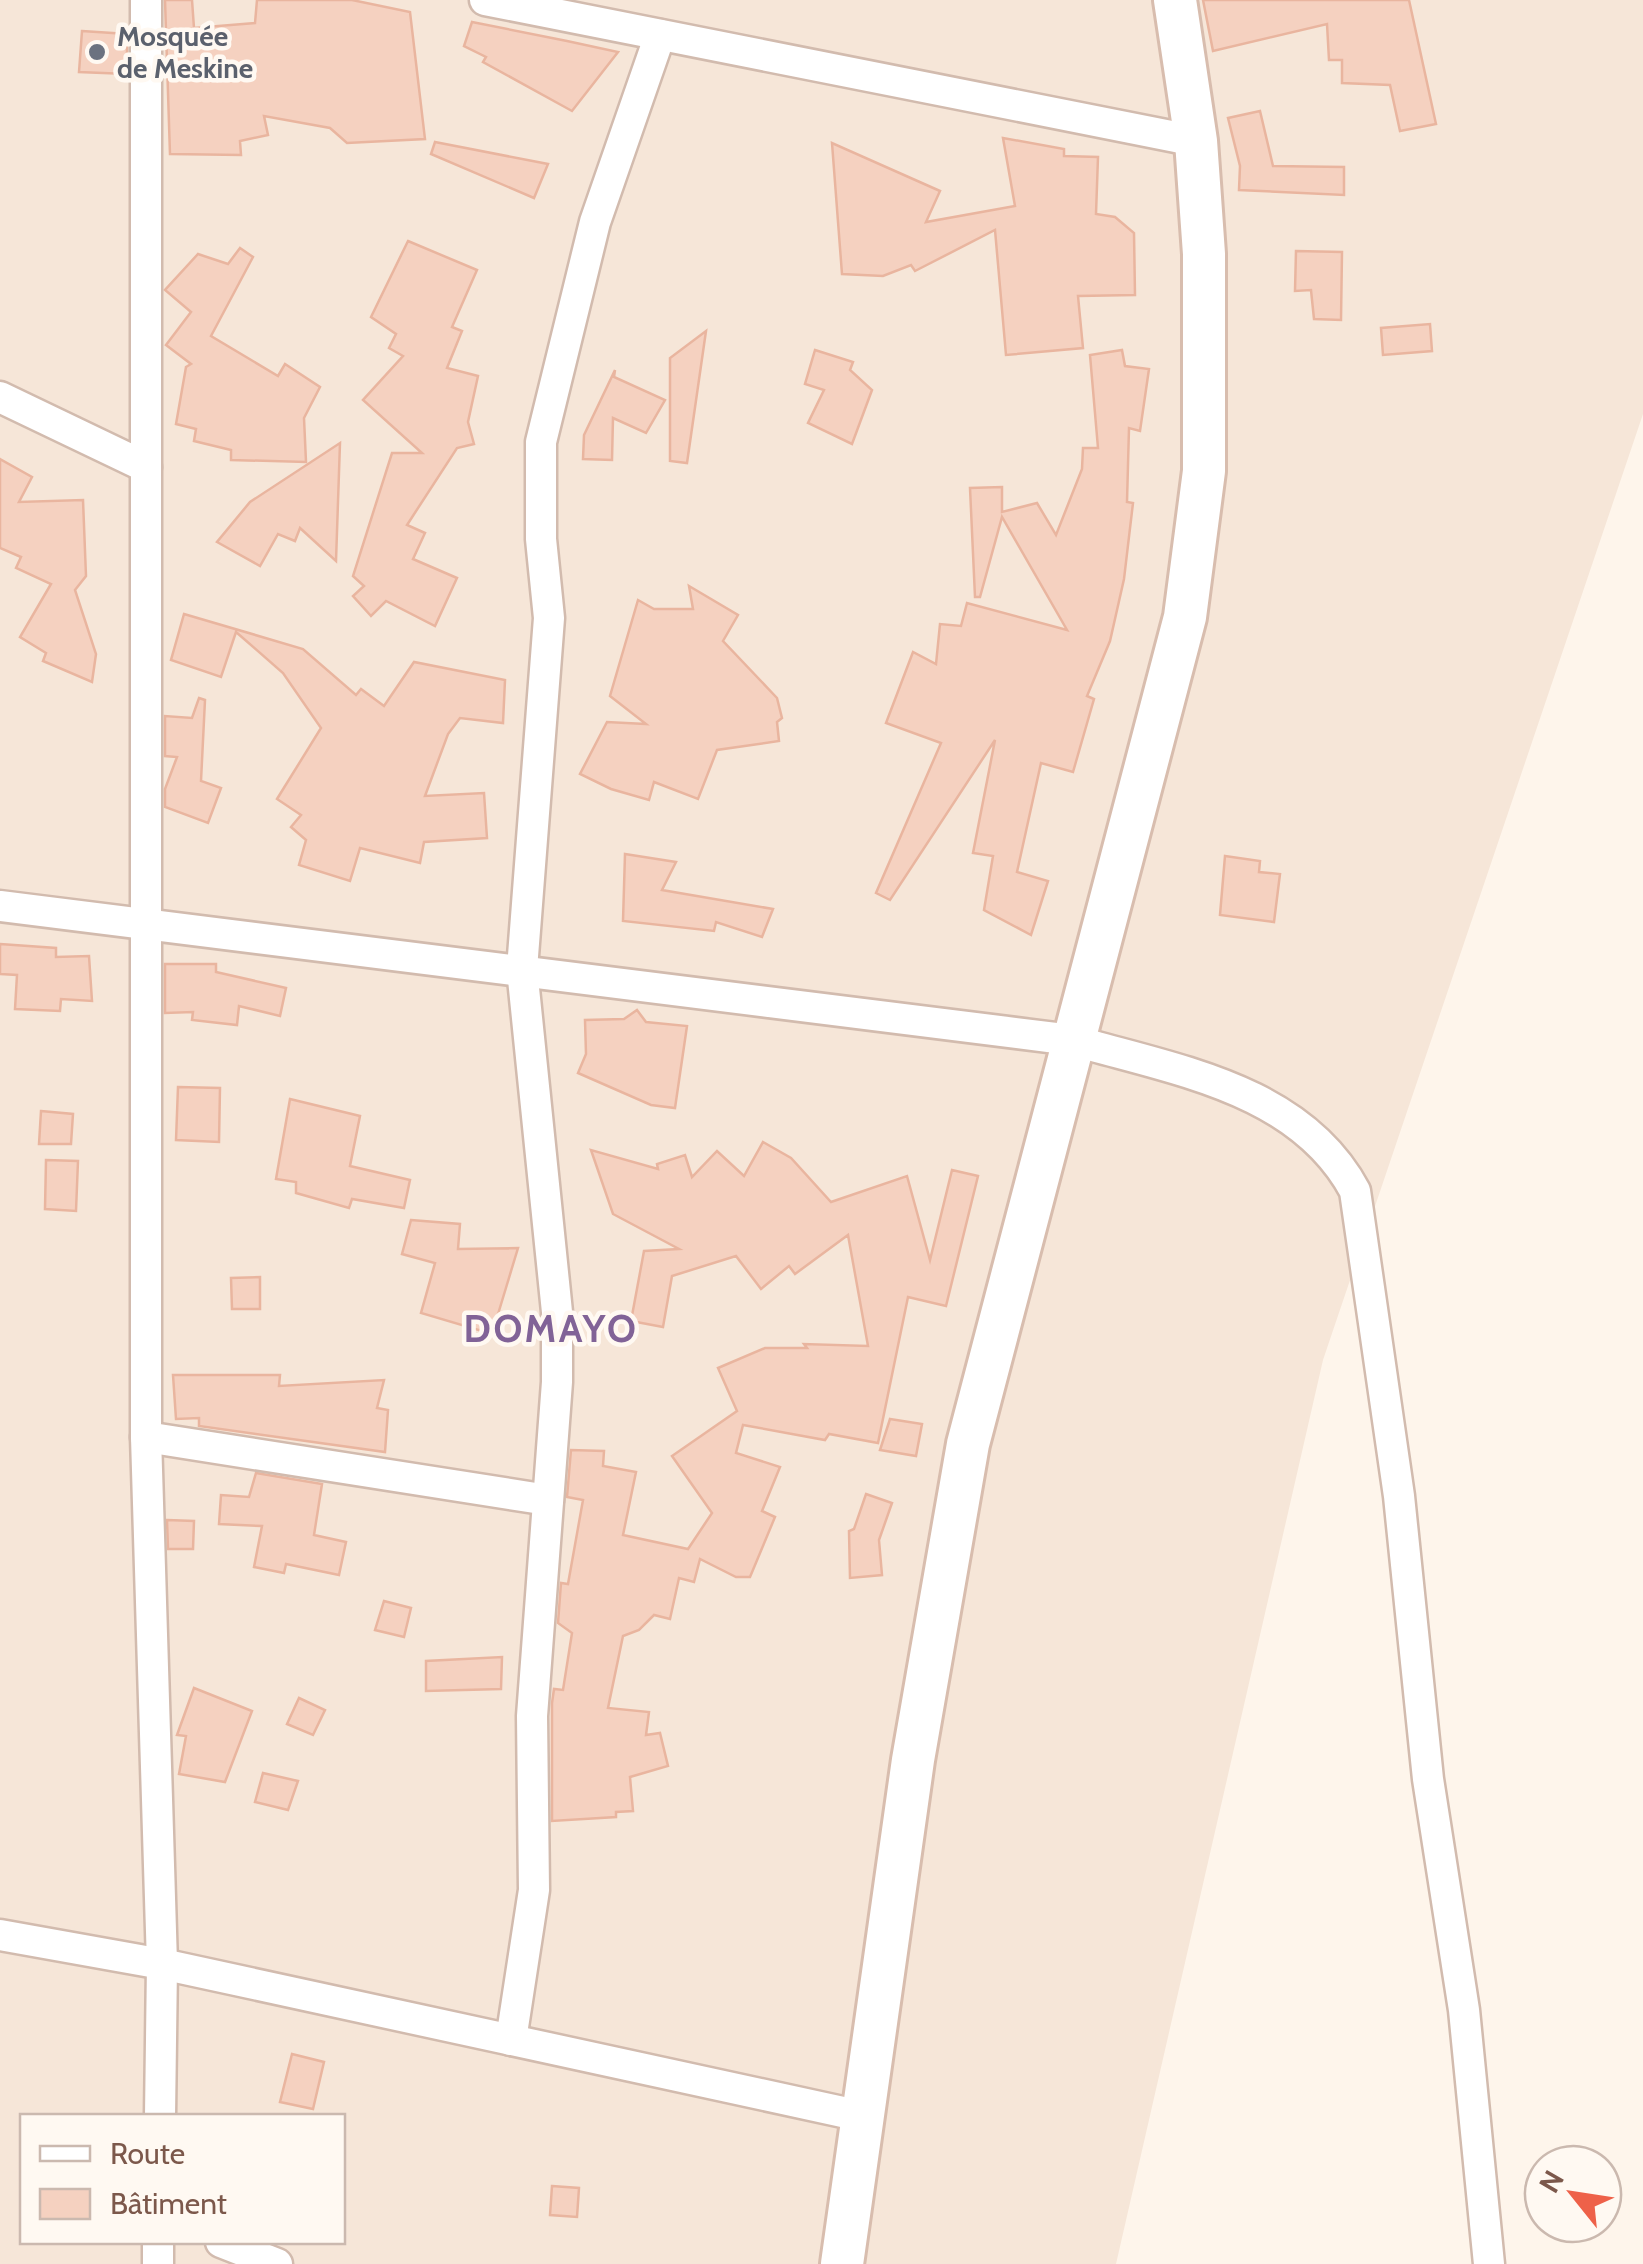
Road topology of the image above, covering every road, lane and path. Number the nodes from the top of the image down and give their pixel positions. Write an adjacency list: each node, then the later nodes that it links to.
1 (146, 0): 7 (street)
2 (484, 0): 4 (street)
3 (1175, 0): 5 (main road)
4 (660, 35): 5 (street); 10 (street)
5 (1196, 141): 11 (main road)
6 (0, 397): 7 (street)
7 (146, 466): 9 (street)
8 (0, 906): 9 (street)
9 (144, 922): 10 (street); 12 (street)
10 (522, 970): 11 (street); 13 (street)
11 (1072, 1040): 18 (main road); 22 (street)
12 (146, 1437): 13 (street); 15 (street)
13 (548, 1500): 16 (street)
14 (0, 1935): 15 (street)
15 (162, 1964): 16 (street); 17 (street)
16 (511, 2040): 18 (street)
17 (160, 2114)
18 (862, 2116): 21 (main road)
19 (227, 2244): 20 (street)
20 (276, 2264)
21 (842, 2264)
22 (1489, 2264)

